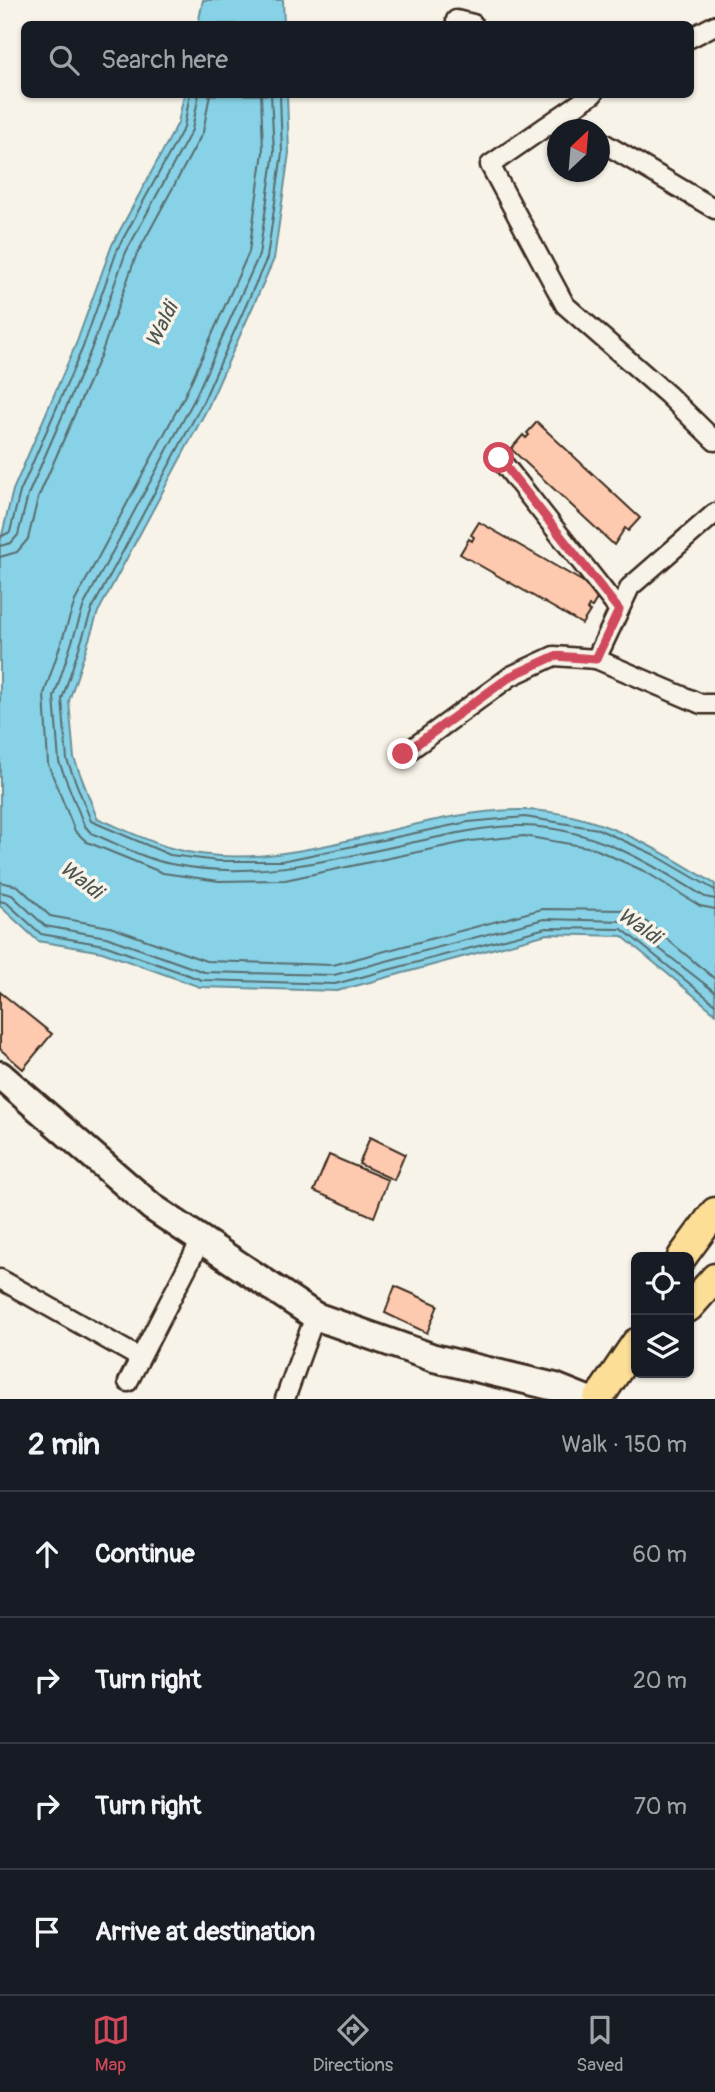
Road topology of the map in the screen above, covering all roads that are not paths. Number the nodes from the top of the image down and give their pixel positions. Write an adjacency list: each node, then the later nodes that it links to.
1 (715, 25): 2 (street)
2 (694, 36)
3 (587, 98): 4 (street)
4 (560, 117): 5 (street); 8 (street)
5 (563, 119)
6 (610, 147): 7 (street)
7 (715, 209)
8 (715, 441)
9 (499, 458): 11 (street)
10 (715, 513): 11 (street)
11 (619, 610): 12 (street)
12 (596, 659): 13 (street); 14 (street)
13 (715, 704)
14 (403, 754)
15 (0, 1075): 17 (street)
16 (715, 1212): 18 (main road)
17 (201, 1240): 22 (street); 24 (street)
18 (686, 1252)
19 (715, 1278): 21 (main road)
20 (0, 1279): 24 (street)
21 (694, 1301)
22 (315, 1316): 26 (street); 27 (street)
23 (631, 1350): 28 (main road)
24 (140, 1357): 25 (street)
25 (128, 1382)
26 (285, 1399)
27 (585, 1399)
28 (598, 1399)

